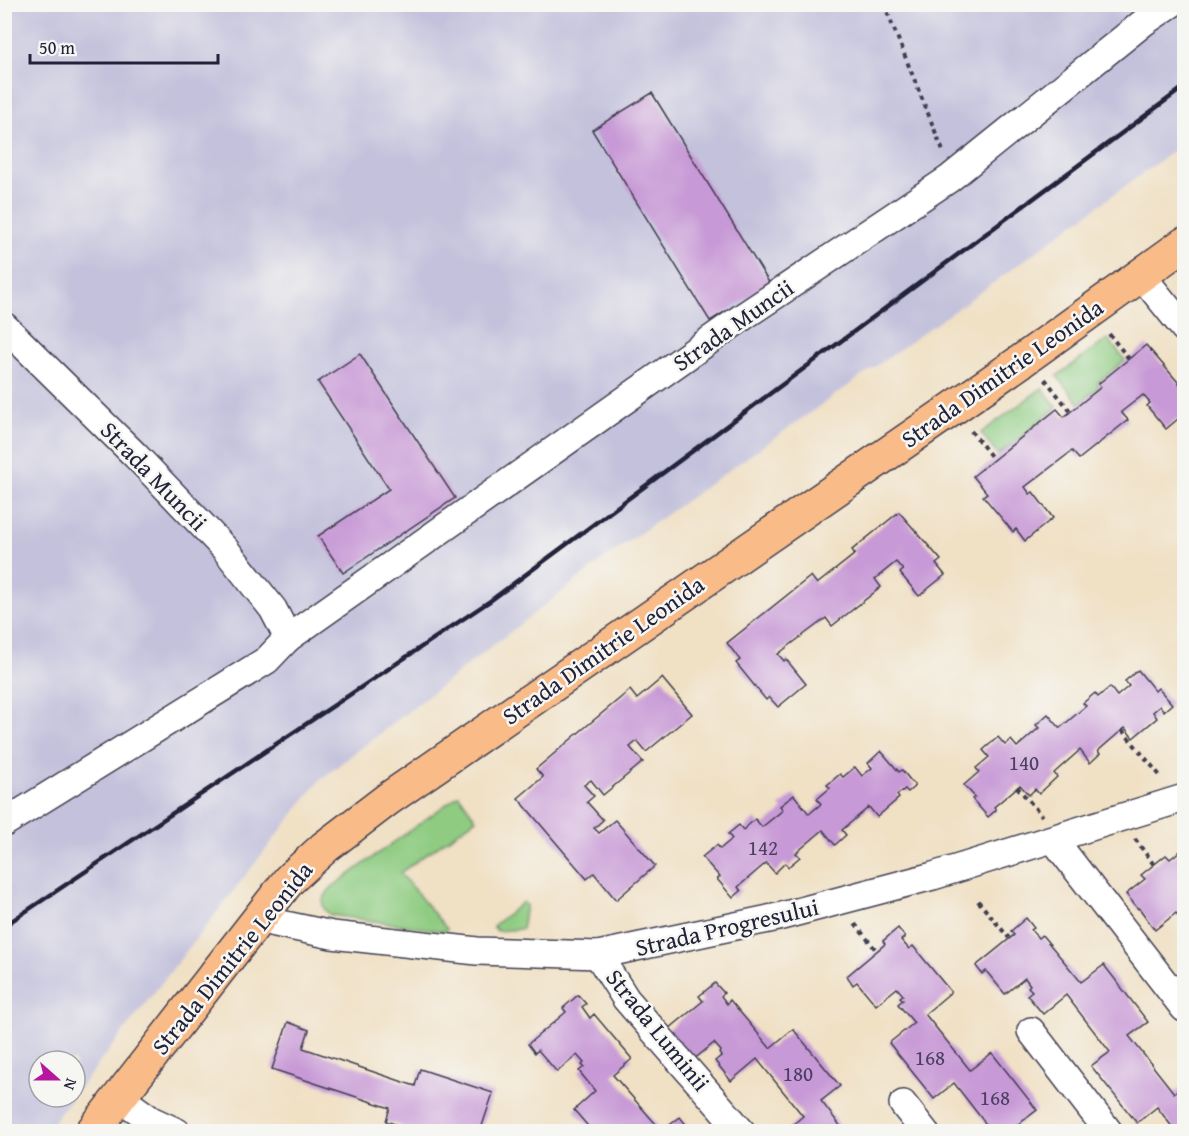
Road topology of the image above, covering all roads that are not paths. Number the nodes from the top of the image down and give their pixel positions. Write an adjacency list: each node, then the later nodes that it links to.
1 (1171, 4): 6 (street, Strada Muncii)
2 (1185, 244): 3 (main road, Strada Dimitrie Leonida)
3 (1141, 275): 5 (street); 10 (main road, Strada Dimitrie Leonida)
4 (4, 326): 6 (street, Strada Muncii)
5 (1185, 328)
6 (288, 638): 8 (street, Strada Muncii)
7 (1175, 791): 9 (street, Strada Progresului)
8 (4, 823)
9 (1051, 831): 11 (street, Strada Progresului); 12 (street)
10 (257, 919): 11 (street, Strada Progresului); 14 (main road, Strada Dimitrie Leonida)
11 (598, 955): 18 (street, Strada Luminii)
12 (1180, 994)
13 (1031, 1031): 20 (street)
14 (119, 1097): 16 (main road, Strada Dimitrie Leonida); 17 (street)
15 (903, 1104): 19 (street)
16 (92, 1131)
17 (177, 1131)
18 (742, 1131)
19 (925, 1131)
20 (1108, 1131)

